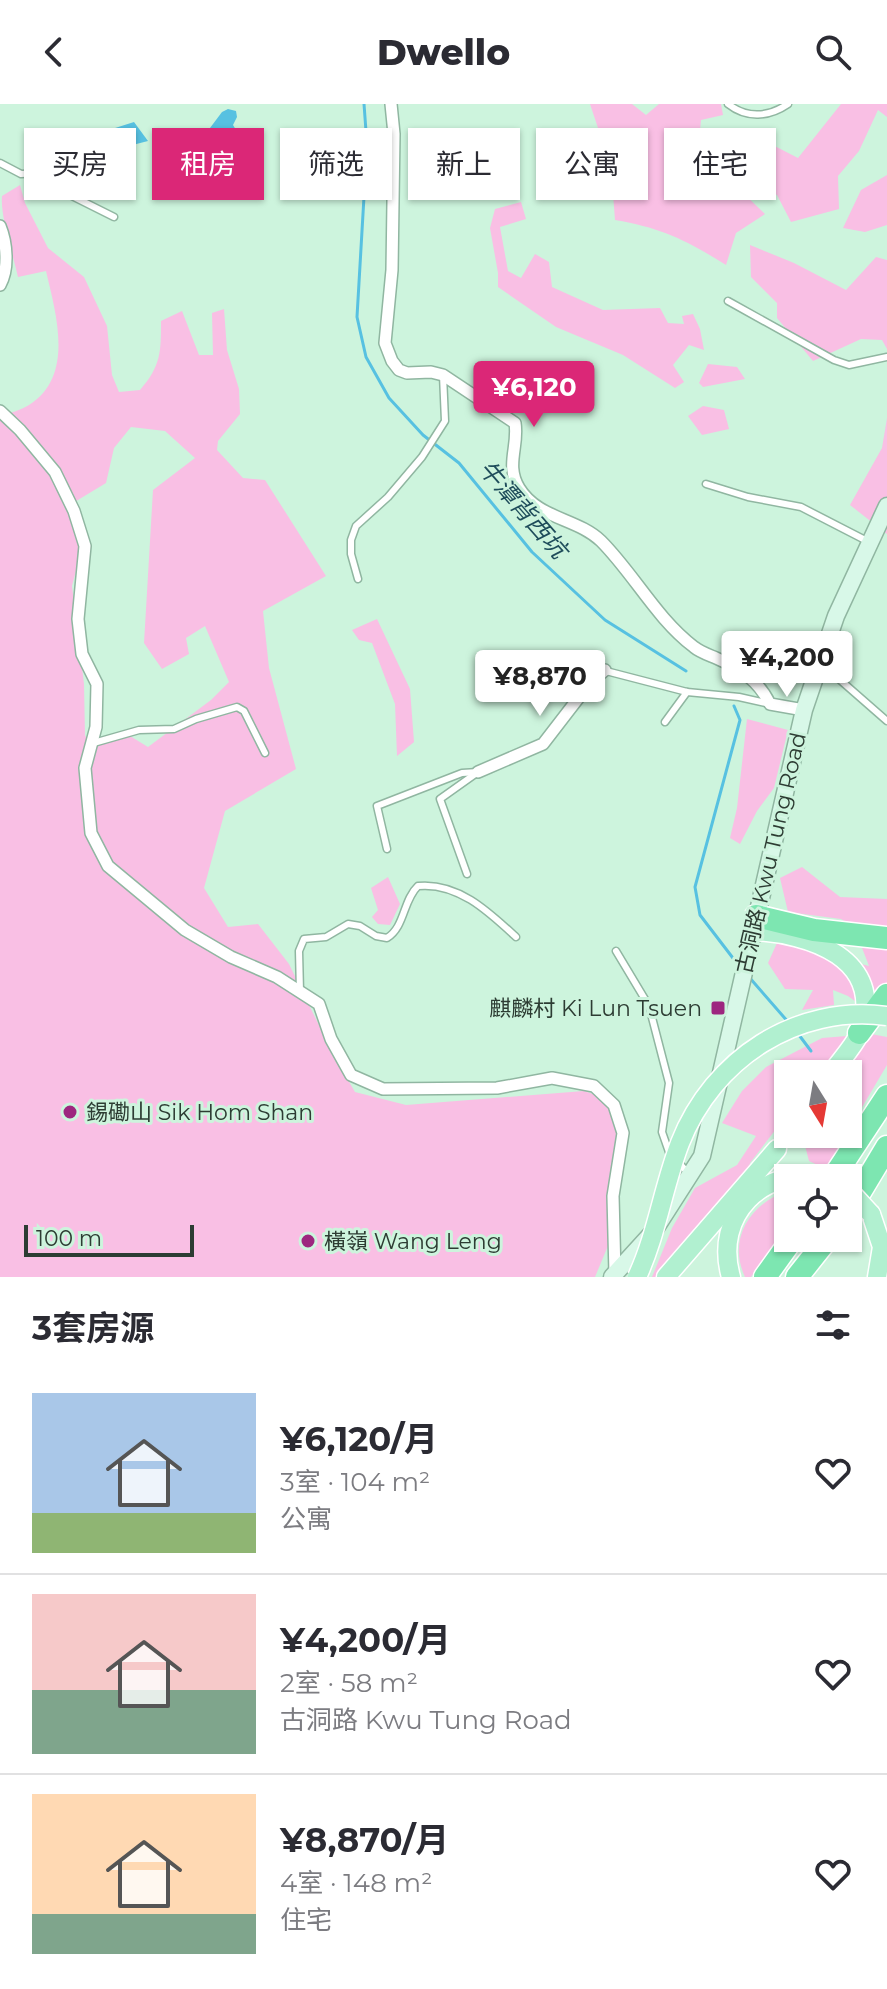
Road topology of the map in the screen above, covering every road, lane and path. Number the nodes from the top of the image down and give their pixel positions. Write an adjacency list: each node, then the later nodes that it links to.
1 (391, 104): 10 (street)
2 (728, 104): 3 (lane)
3 (788, 104)
4 (0, 163): 5 (lane)
5 (114, 217)
6 (0, 226): 7 (street)
7 (0, 285)
8 (728, 301): 9 (lane)
9 (887, 357)
10 (443, 375): 15 (lane); 19 (street)
11 (0, 411): 23 (street)
12 (706, 484): 14 (lane)
13 (887, 506): 14 (street, 古洞路 Kwu Tung Road)
14 (869, 542): 16 (street, 古洞路 Kwu Tung Road)
15 (358, 579)
16 (820, 662): 20 (street, 古洞路 Kwu Tung Road); 21 (lane)
17 (605, 670): 18 (lane); 25 (street)
18 (687, 692): 19 (lane); 22 (lane)
19 (770, 704): 20 (street)
20 (804, 710): 28 (street, 古洞路 Kwu Tung Road)
21 (887, 721)
22 (665, 722)
23 (90, 744): 24 (lane); 32 (street)
24 (265, 753)
25 (478, 772): 26 (lane); 27 (lane)
26 (387, 849)
27 (467, 874)
28 (754, 924): 30 (highway); 35 (main road); 42 (street, 古洞路 Kwu Tung Road)
29 (516, 937): 32 (lane)
30 (887, 938)
31 (616, 951): 42 (lane)
32 (300, 992): 51 (street)
33 (887, 995): 35 (highway)
34 (887, 1016): 52 (main road, bridge)
35 (859, 1033): 36 (main road)
36 (841, 1060)
37 (887, 1096): 41 (highway)
38 (887, 1147): 44 (highway)
39 (776, 1148): 53 (main road)
40 (778, 1148): 46 (main road)
41 (833, 1164)
42 (691, 1175): 51 (street, 古洞路 Kwu Tung Road)
43 (774, 1181): 46 (main road)
44 (862, 1189)
45 (862, 1204): 47 (main road, bridge)
46 (743, 1205): 54 (main road); 55 (main road)
47 (884, 1243): 57 (main road)
48 (783, 1252): 56 (highway)
49 (817, 1252): 50 (highway)
50 (800, 1274)
51 (613, 1276)
52 (637, 1277)
53 (666, 1277)
54 (683, 1277)
55 (731, 1277)
56 (765, 1277)
57 (877, 1277)

